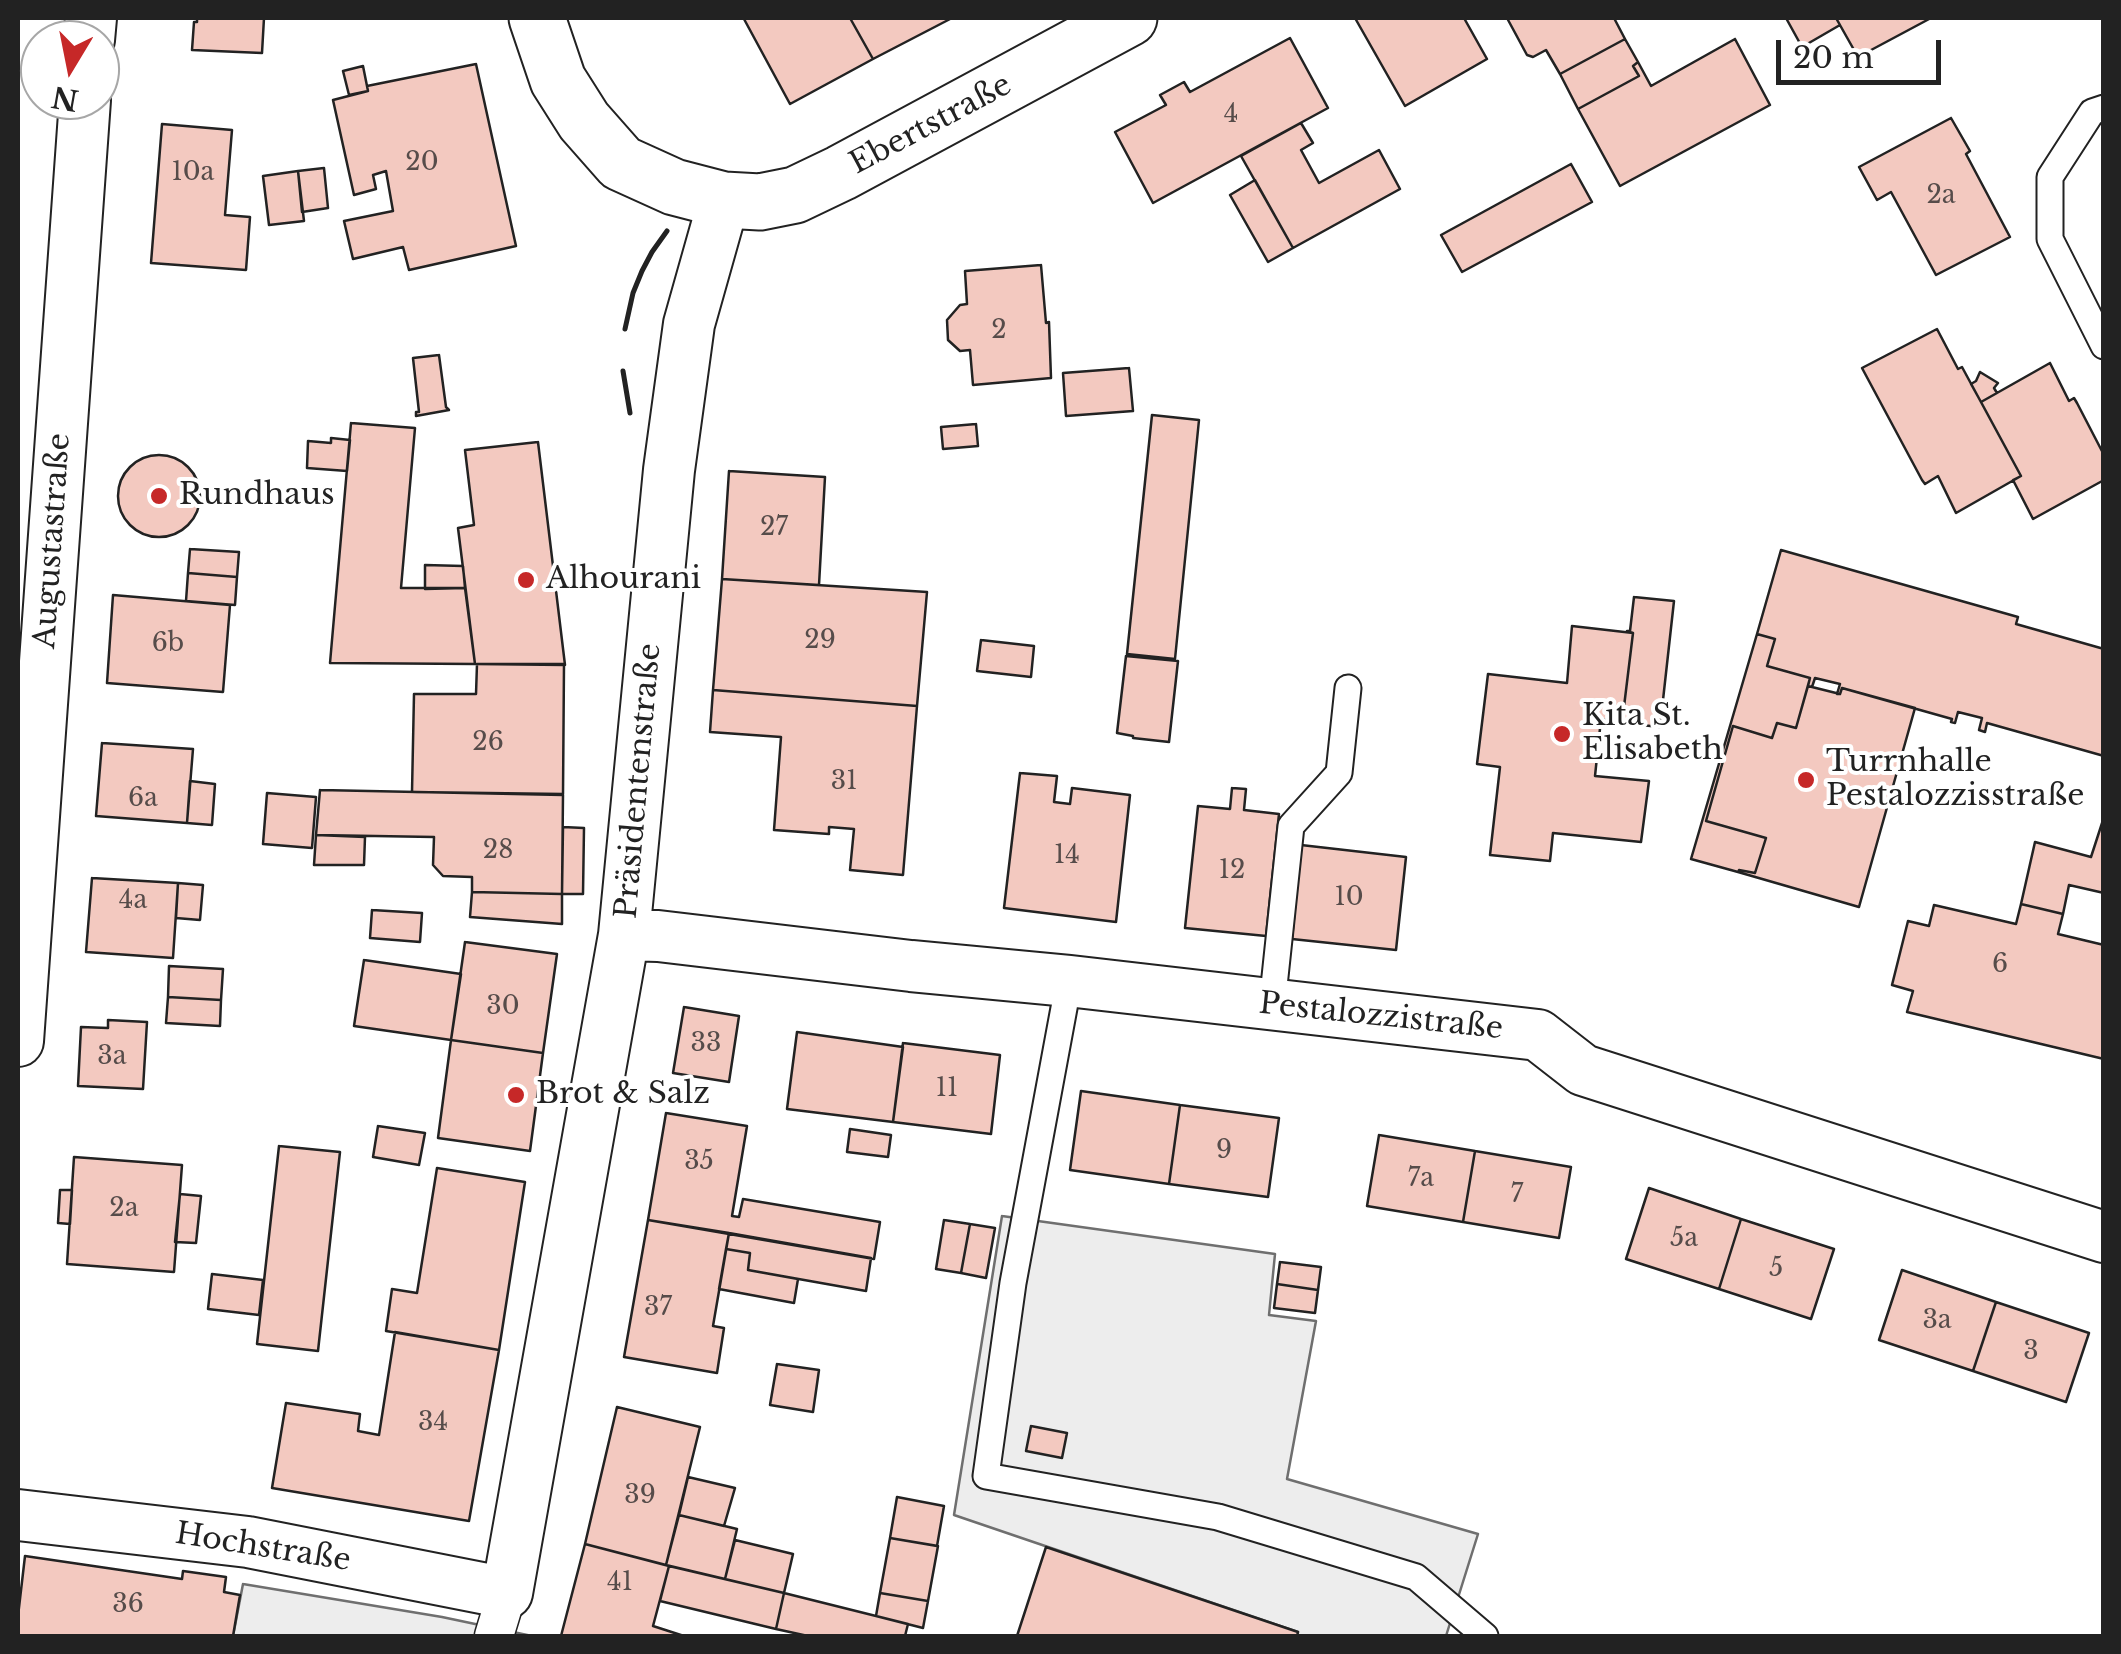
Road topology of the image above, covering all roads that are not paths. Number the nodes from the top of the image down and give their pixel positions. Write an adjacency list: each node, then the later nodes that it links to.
1 (536, 18): 5 (street)
2 (1128, 18): 5 (street, Ebertstraße)
3 (2104, 108): 6 (lane)
4 (84, 120): 11 (street, Augustastraße)
5 (724, 200): 8 (street, Präsidentenstraße)
6 (2104, 346)
7 (1348, 688): 10 (lane)
8 (624, 935): 9 (street, Pestalozzistraße); 14 (street, Präsidentenstraße)
9 (1069, 981): 10 (street, Pestalozzistraße); 15 (lane)
10 (1272, 1005): 12 (street, Pestalozzistraße)
11 (18, 1041)
12 (2104, 1238)
13 (18, 1515): 14 (street, Hochstraße)
14 (501, 1615)
15 (1485, 1636)

